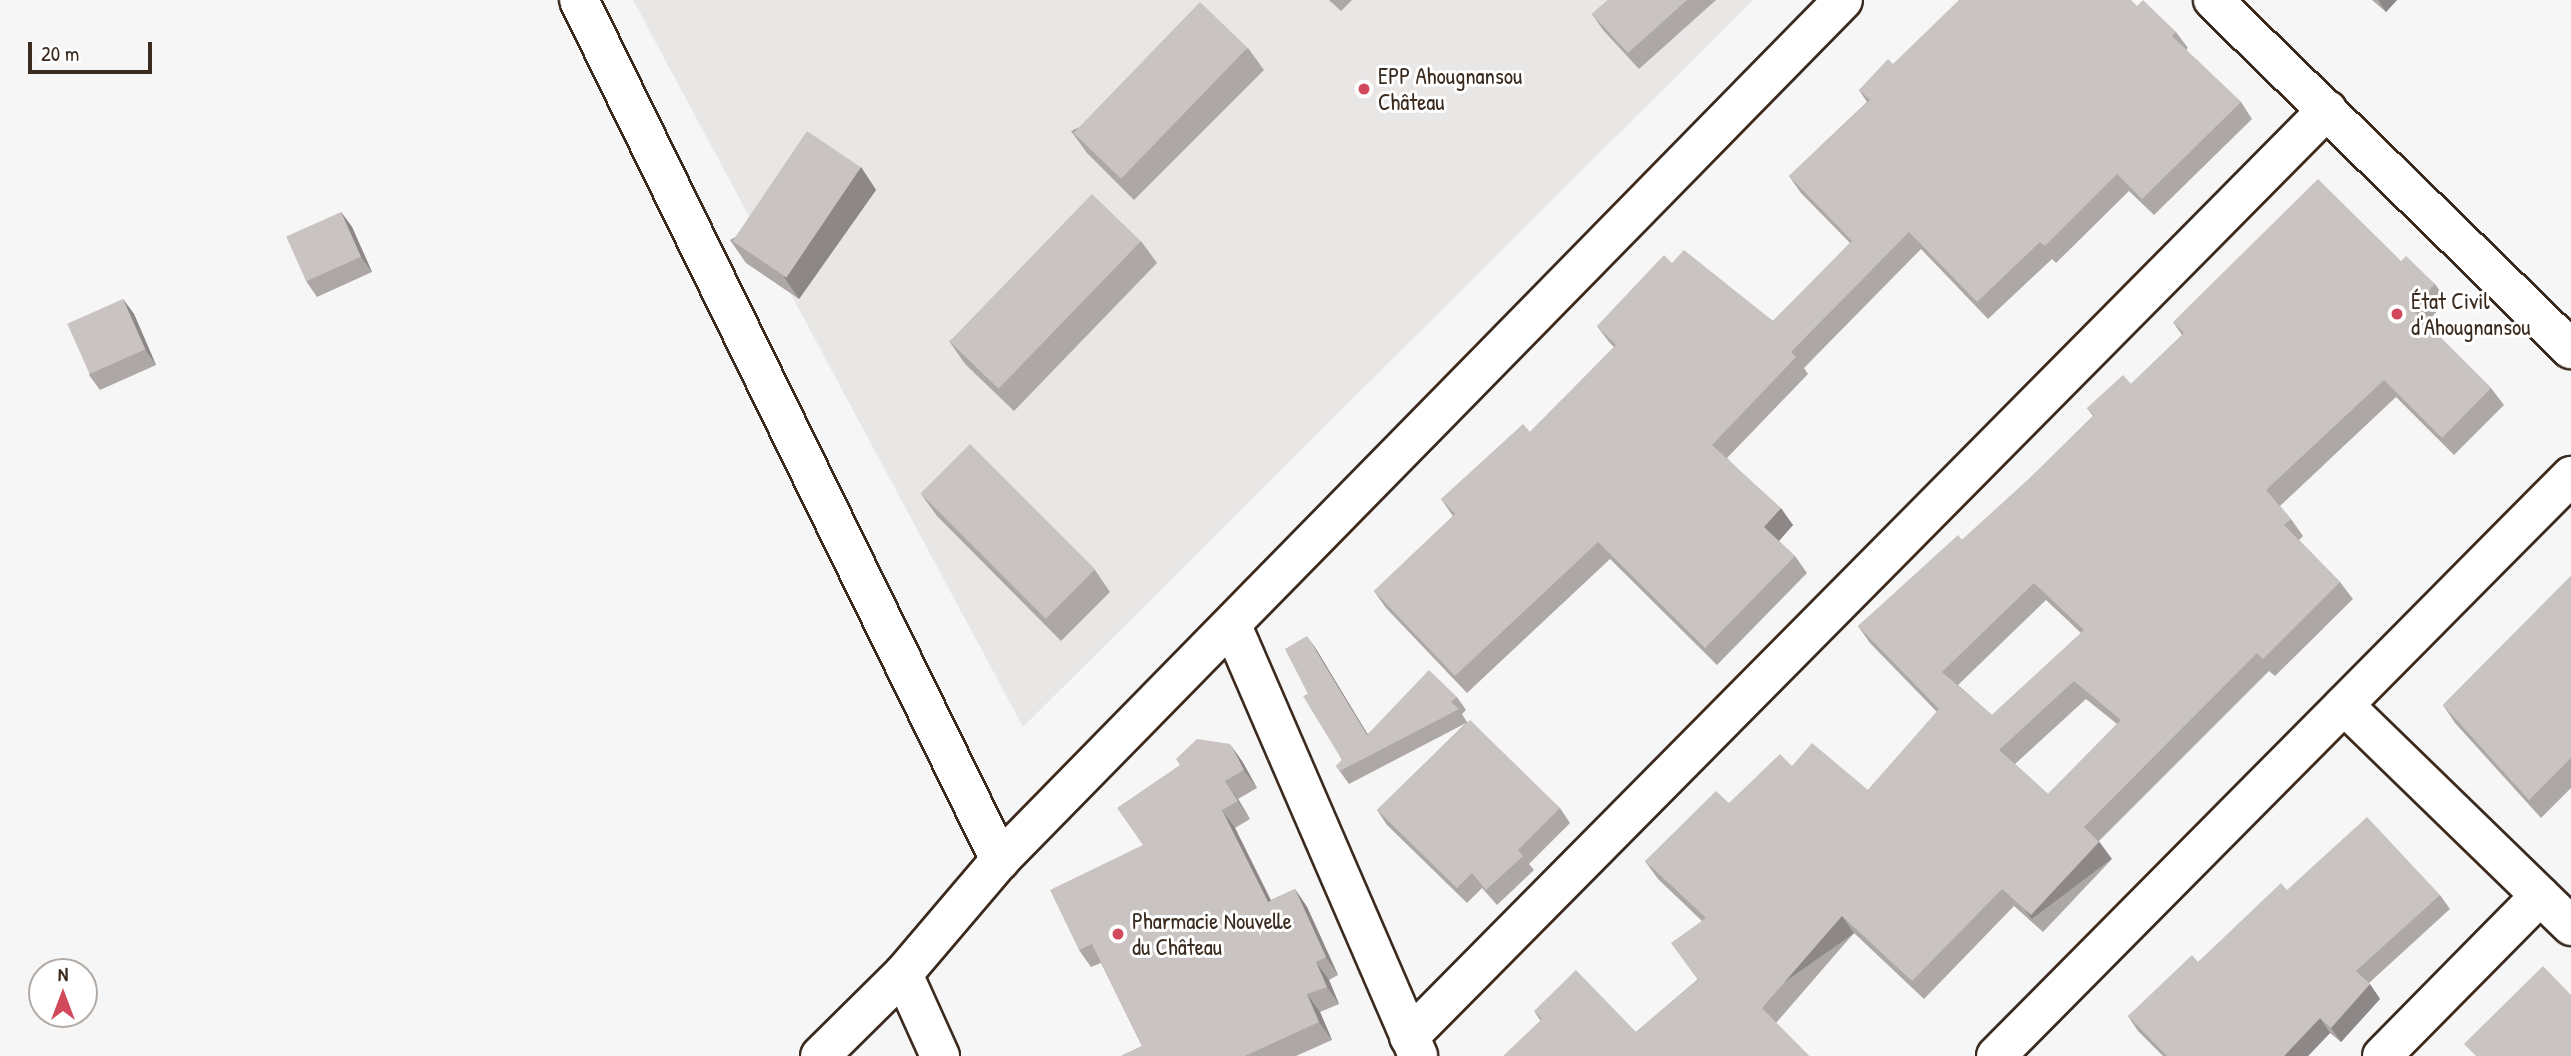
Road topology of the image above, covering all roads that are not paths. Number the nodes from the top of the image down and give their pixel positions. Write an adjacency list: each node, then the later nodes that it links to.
1 (579, 0): 9 (street)
2 (1843, 0): 7 (street)
3 (2213, 0): 4 (street)
4 (2327, 110): 5 (street); 13 (street)
5 (2571, 349)
6 (2571, 476): 8 (street)
7 (1233, 628): 9 (street); 13 (street)
8 (2344, 705): 10 (street); 16 (street)
9 (1000, 860): 12 (street)
10 (2540, 896): 11 (street); 17 (street)
11 (2571, 926)
12 (904, 974): 14 (street); 15 (street)
13 (1414, 1046)
14 (820, 1056)
15 (940, 1056)
16 (1996, 1056)
17 (2382, 1056)

